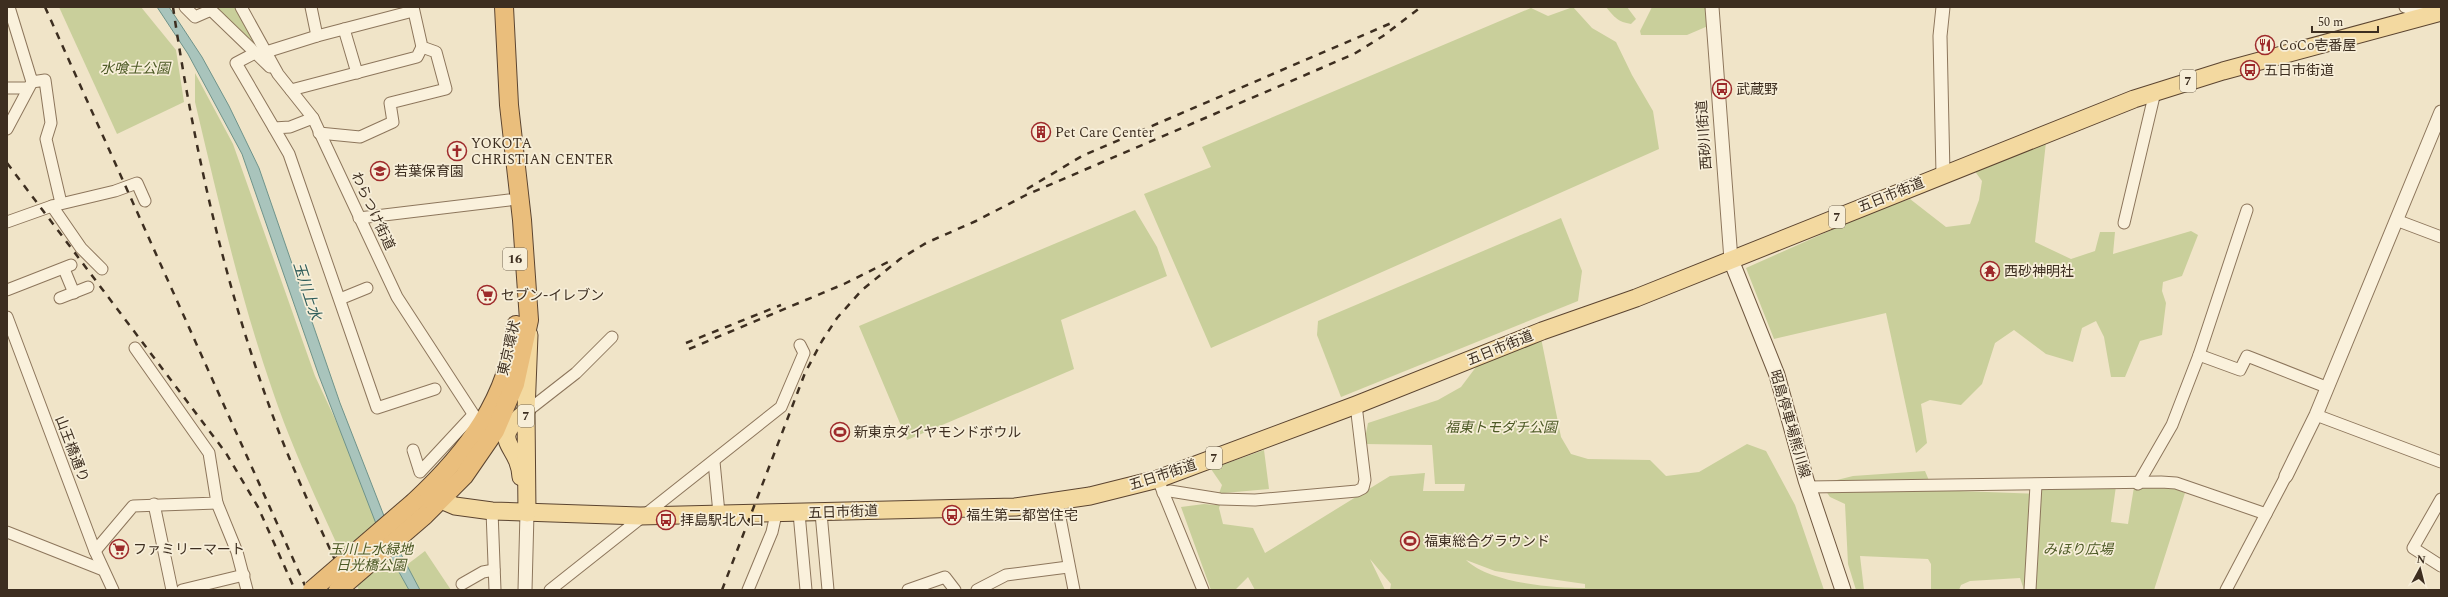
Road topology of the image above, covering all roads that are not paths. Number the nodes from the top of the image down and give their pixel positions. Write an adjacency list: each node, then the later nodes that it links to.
1 (9, 7): 17 (street)
2 (185, 7): 15 (street)
3 (241, 7): 15 (street, わらつけ街道)
4 (312, 7): 13 (street)
5 (493, 7): 27 (highway, 東京環状 / 16)
6 (504, 7): 45 (highway, 東京環状 / 16)
7 (1712, 7): 36 (street, 西砂川街道)
8 (1943, 7): 26 (street)
9 (2405, 7): 11 (street)
10 (413, 9): 12 (street); 14 (street)
11 (2435, 14): 20 (main road, 五日市街道 / 7)
12 (344, 29): 13 (street); 16 (street)
13 (317, 36): 15 (street)
14 (422, 47): 16 (street); 25 (street)
15 (260, 52): 19 (street, わらつけ街道); 23 (street)
16 (357, 73): 19 (street)
17 (30, 85): 18 (street); 24 (street); 29 (street)
18 (7, 88)
19 (291, 90): 22 (street, わらつけ街道)
20 (2155, 92): 26 (main road, 五日市街道 / 7); 34 (street)
21 (2441, 112): 32 (street)
22 (313, 118): 23 (street); 25 (street, わらつけ街道)
23 (274, 128): 43 (street)
24 (7, 129)
25 (319, 133): 31 (street, わらつけ街道)
26 (1942, 174): 36 (main road, 五日市街道 / 7)
27 (509, 200): 31 (street); 55 (highway, 東京環状 / 16)
28 (145, 201): 29 (street)
29 (56, 205): 33 (street); 37 (street)
30 (2247, 210): 49 (street)
31 (359, 218): 55 (street, わらつけ街道)
32 (2396, 220): 35 (street); 50 (street)
33 (7, 222)
34 (2124, 223)
35 (2441, 237)
36 (1731, 260): 52 (main road, 五日市街道 / 7); 64 (main road, 昭島停車場熊川線)
37 (102, 269)
38 (88, 287): 41 (street)
39 (367, 288): 43 (street)
40 (7, 290): 41 (street)
41 (74, 293): 42 (street)
42 (60, 298)
43 (340, 299): 51 (street)
44 (7, 317): 81 (street, 山王橋通り)
45 (529, 320): 53 (main road, 7); 65 (highway, 東京環状 / 16)
46 (612, 337): 53 (street)
47 (800, 346): 57 (street)
48 (135, 348): 68 (street)
49 (2199, 355): 50 (street); 61 (street)
50 (2326, 387): 54 (street)
51 (435, 389)
52 (1356, 405): 63 (main road, 五日市街道 / 7); 63 (street)
53 (526, 412): 59 (main road, 7); 72 (main road)
54 (2316, 415): 58 (street); 60 (street)
55 (477, 421): 56 (street); 65 (highway, 東京環状 / 16)
56 (413, 450)
57 (714, 462): 73 (street); 79 (street)
58 (2441, 462)
59 (527, 470): 72 (main road, 7); 78 (main road)
60 (2286, 476): 77 (street)
61 (2138, 484): 62 (street); 77 (street)
62 (2036, 485): 64 (street); 106 (street)
63 (1160, 486): 67 (main road, 五日市街道 / 7); 104 (street)
64 (1808, 487): 105 (main road, 昭島停車場熊川線)
65 (435, 494): 70 (highway, 東京環状 / 16); 71 (main road, 五日市街道 / 7)
66 (2441, 499): 82 (street)
67 (1057, 502): 75 (main road, 五日市街道 / 7); 83 (street)
68 (217, 503): 69 (street); 86 (street)
69 (154, 504): 81 (street); 89 (street)
70 (419, 509): 92 (highway, 東京環状 / 16, bridge); 93 (highway, 東京環状 / 16, bridge)
71 (492, 511): 72 (main road, 五日市街道 / 7); 85 (street)
72 (527, 513): 78 (main road, 五日市街道 / 7); 95 (street)
73 (719, 513): 76 (main road, 五日市街道 / 7); 79 (main road, 五日市街道 / 7)
74 (798, 513): 75 (main road, 五日市街道 / 7); 76 (main road, 五日市街道 / 7); 98 (street)
75 (821, 513): 99 (street)
76 (776, 514): 97 (street)
77 (2266, 514): 107 (street)
78 (565, 515): 79 (main road, 五日市街道 / 7)
79 (646, 516): 96 (street)
80 (7, 532): 84 (street)
81 (95, 551): 84 (street, 山王橋通り)
82 (2441, 566)
83 (1068, 567): 102 (street); 103 (street)
84 (103, 570): 88 (street, 山王橋通り)
85 (494, 570): 87 (street); 94 (street)
86 (244, 575): 90 (street); 91 (street)
87 (462, 584)
88 (113, 590)
89 (172, 590)
90 (182, 590)
91 (247, 590)
92 (312, 590)
93 (338, 590)
94 (496, 590)
95 (525, 590)
96 (550, 590)
97 (748, 590)
98 (806, 590)
99 (828, 590)
100 (908, 590): 101 (street)
101 (955, 590)
102 (977, 590)
103 (1074, 590)
104 (1203, 590)
105 (1843, 590)
106 (2030, 590)
107 (2226, 590)

